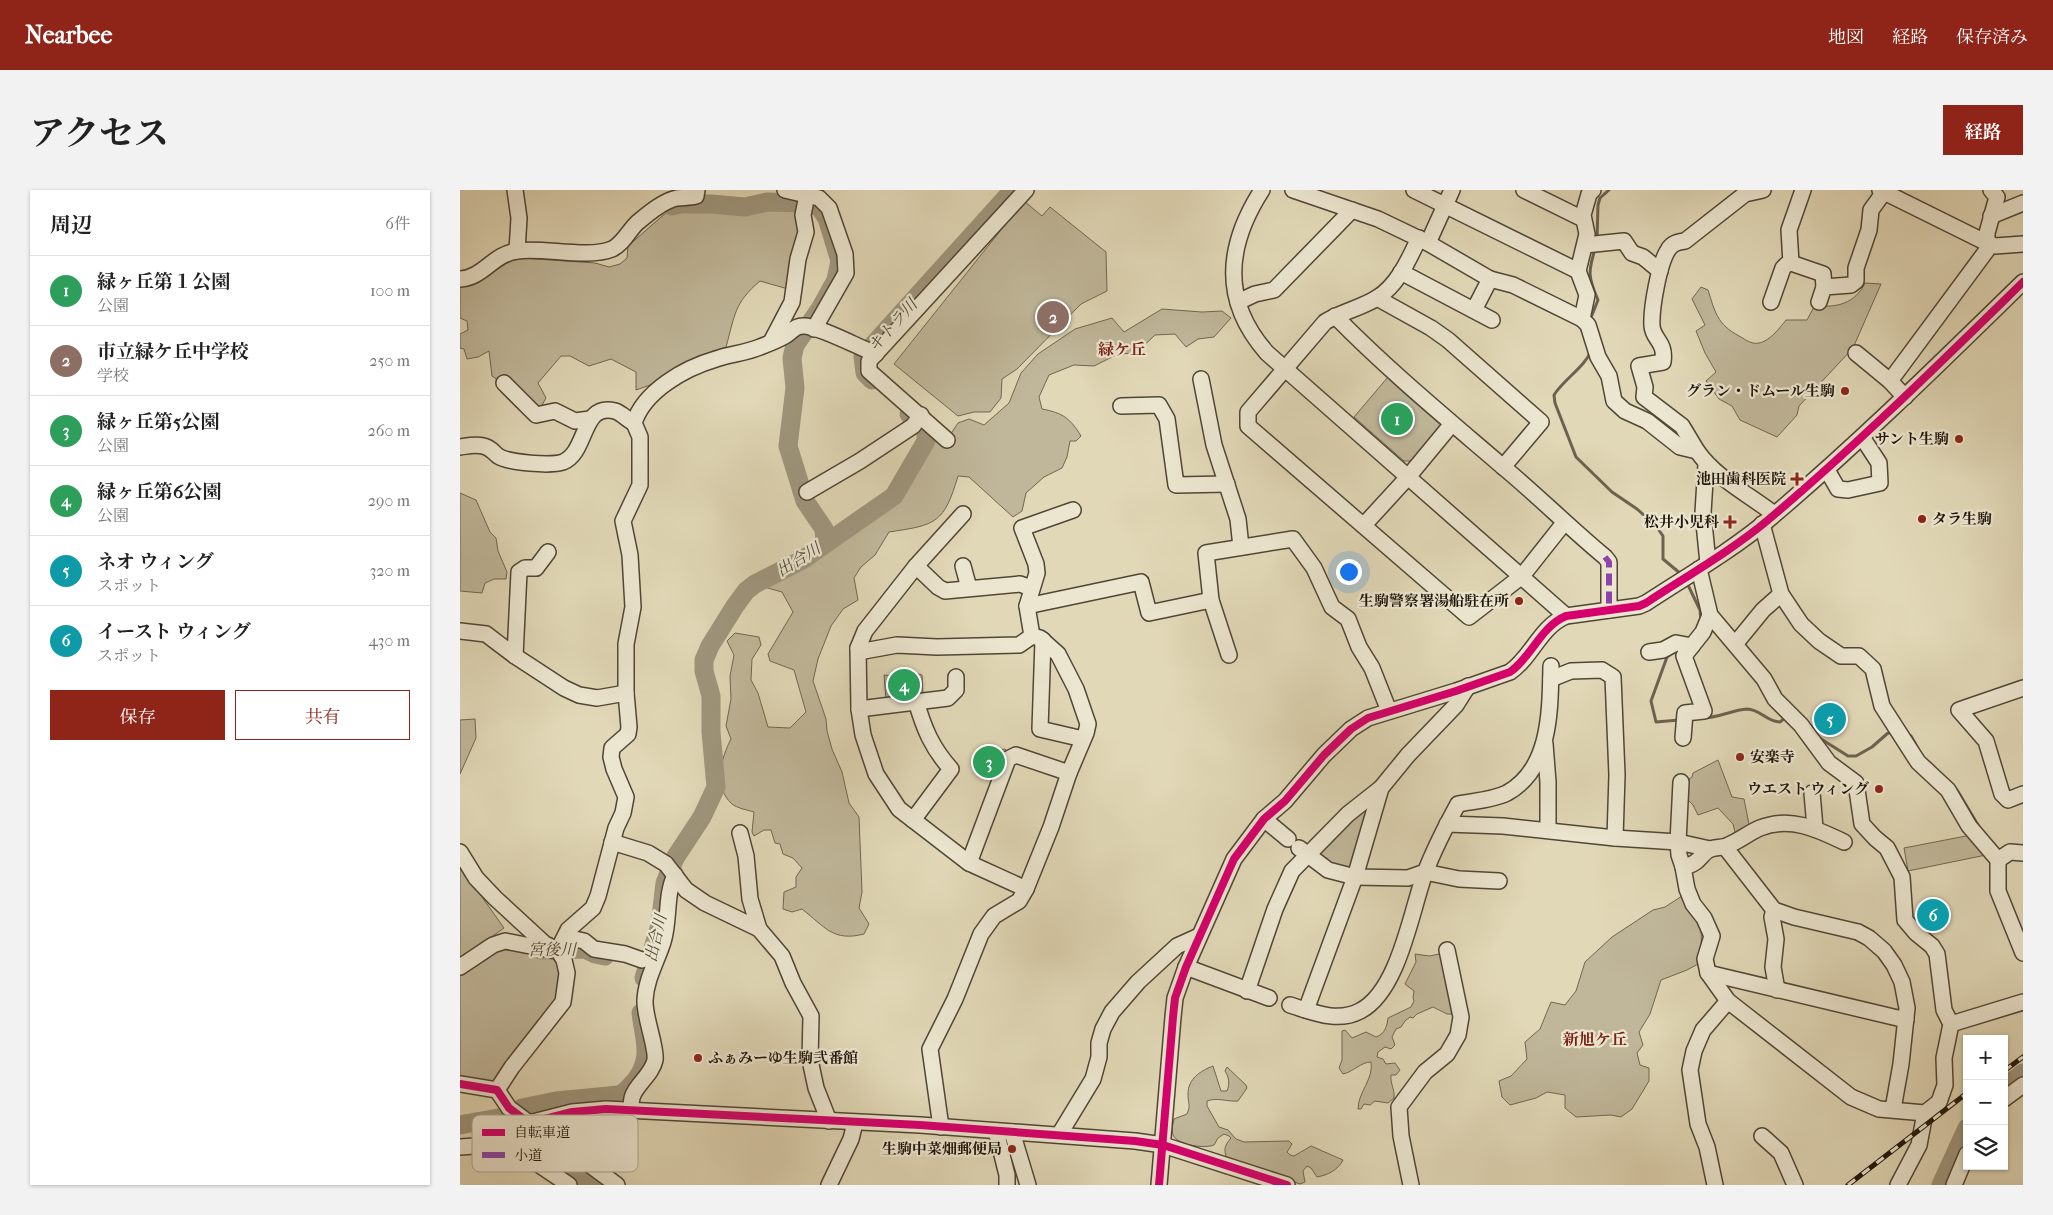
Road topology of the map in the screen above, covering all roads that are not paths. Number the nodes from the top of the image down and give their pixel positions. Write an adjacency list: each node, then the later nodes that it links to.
1 (514, 190): 25 (street)
2 (697, 190): 25 (street)
3 (785, 190): 15 (street)
4 (1026, 190): 45 (street)
5 (1262, 190): 35 (street)
6 (1293, 190): 18 (street)
7 (1414, 190): 17 (street)
8 (1452, 190): 17 (street)
9 (1524, 190): 20 (street)
10 (1593, 190): 20 (street)
11 (1763, 190): 28 (street)
12 (1803, 190): 26 (street)
13 (1991, 190): 19 (street)
14 (1882, 191): 22 (street); 33 (street)
15 (807, 196): 42 (street); 43 (street)
16 (2023, 204): 19 (street)
17 (1446, 205): 21 (street); 27 (street)
18 (1352, 210): 21 (street); 35 (street)
19 (1992, 216): 22 (street)
20 (1584, 219): 24 (street)
21 (1423, 241): 29 (street); 31 (street)
22 (1987, 243): 23 (street); 48 (street)
23 (2023, 244)
24 (1585, 245): 27 (street); 28 (street)
25 (517, 251): 30 (street)
26 (1791, 263): 33 (street); 36 (street)
27 (1578, 271): 40 (street)
28 (1660, 271): 59 (street)
29 (1401, 272): 34 (street); 38 (street)
30 (460, 279)
31 (1490, 279): 38 (street); 40 (street)
32 (2023, 282): 50 (street)
33 (1824, 287): 37 (street)
34 (1377, 298): 39 (street); 60 (street)
35 (1238, 302): 46 (street)
36 (1771, 302)
37 (1819, 302)
38 (1474, 310): 41 (street)
39 (1335, 316): 46 (street); 55 (street)
40 (1582, 319): 59 (street)
41 (1492, 320)
42 (814, 329): 43 (street); 45 (street)
43 (771, 342): 54 (street)
44 (1856, 353): 48 (street)
45 (876, 354): 52 (street)
46 (1286, 368): 62 (street); 69 (street)
47 (1201, 379): 63 (street)
48 (1890, 381): 50 (street)
49 (504, 383): 53 (street)
50 (1905, 397): 56 (street)
51 (1121, 406): 63 (street)
52 (921, 415): 57 (street); 64 (street)
53 (590, 419): 54 (street); 58 (street)
54 (634, 423): 95 (street)
55 (1451, 424): 60 (street); 62 (street)
56 (1862, 437): 61 (street); 61 (street)
57 (947, 440)
58 (460, 447)
59 (1702, 457): 67 (street); 74 (street)
60 (1503, 467): 68 (street)
61 (1827, 470): 67 (street)
62 (1408, 477): 69 (street); 75 (street)
63 (1227, 484): 70 (street)
64 (807, 492)
65 (1073, 510): 77 (street)
66 (963, 514): 72 (street)
67 (1768, 519): 74 (street); 78 (street)
68 (1564, 523): 75 (street); 81 (street)
69 (1364, 525): 75 (street)
70 (1240, 547): 79 (street); 98 (street)
71 (548, 552): 91 (street)
72 (916, 566): 76 (street); 88 (street)
73 (963, 566): 76 (street)
74 (1703, 566): 81 (street); 82 (street)
75 (1522, 576): 83 (street)
76 (969, 588): 77 (street)
77 (1031, 588): 80 (street)
78 (1781, 594): 86 (street); 121 (street)
79 (1211, 600): 80 (street); 90 (street)
80 (1027, 606): 85 (street)
81 (1609, 610): 83 (street)
82 (1710, 615): 86 (street); 87 (street)
83 (1566, 616): 93 (street)
84 (460, 631): 91 (street)
85 (1037, 638): 88 (street); 100 (street); 100 (street)
86 (1736, 643): 147 (street)
87 (1692, 646): 89 (street); 99 (street)
88 (858, 648): 97 (street)
89 (1649, 652)
90 (1229, 655)
91 (515, 656): 95 (street)
92 (956, 677): 96 (street)
93 (1468, 686): 98 (street); 104 (street)
94 (2023, 688): 106 (street)
95 (626, 693): 114 (street)
96 (916, 701): 97 (street); 108 (street)
97 (859, 709): 108 (street)
98 (1389, 711): 107 (street)
99 (1682, 738)
100 (1083, 740): 102 (street)
101 (1544, 741): 109 (street); 111 (street); 113 (street)
102 (1069, 773): 122 (street); 128 (street)
103 (1681, 782): 115 (street)
104 (1381, 788): 117 (street); 126 (street)
105 (1812, 793): 110 (street)
106 (2023, 794)
107 (1264, 819): 117 (street); 131 (street)
108 (913, 820): 122 (street)
109 (1447, 824): 111 (street); 125 (street)
110 (1815, 828): 116 (street); 118 (street)
111 (1548, 830): 113 (street)
112 (740, 833): 130 (street)
113 (1615, 838): 115 (street)
114 (612, 842): 124 (street); 132 (street)
115 (1678, 842): 118 (street); 123 (street)
116 (1844, 842)
117 (1298, 847): 126 (street); 140 (street)
118 (1717, 848): 123 (street); 129 (street)
119 (460, 852): 132 (street)
120 (2023, 853): 121 (street)
121 (1998, 860): 134 (street)
122 (969, 863): 128 (street)
123 (1683, 867): 138 (street)
124 (671, 870): 130 (street); 153 (street)
125 (1425, 872): 126 (street); 127 (street); 145 (street)
126 (1355, 877): 145 (street)
127 (1499, 881)
128 (1026, 889): 159 (street)
129 (1774, 910): 139 (street); 146 (street)
130 (759, 929): 157 (street)
131 (1199, 936): 136 (street); 162 (street)
132 (562, 943): 135 (street); 137 (street); 150 (street)
133 (1447, 950): 175 (street)
134 (2023, 953)
135 (642, 960)
136 (1186, 967): 140 (street); 164 (street)
137 (460, 968)
138 (1708, 973): 139 (street); 142 (street)
139 (1777, 990): 146 (street)
140 (1247, 991): 141 (street)
141 (1269, 998)
142 (1728, 1001): 152 (street); 176 (street)
143 (2023, 1002): 147 (street)
144 (1290, 1005): 145 (street)
145 (1306, 1010)
146 (1906, 1020): 152 (street)
147 (1951, 1024): 154 (street)
148 (460, 1084): 150 (street)
149 (2023, 1086): 151 (street)
150 (496, 1090): 155 (street)
151 (2008, 1096)
152 (1893, 1109): 154 (street)
153 (631, 1110): 156 (street); 157 (street)
154 (1925, 1113): 178 (street)
155 (519, 1115)
156 (555, 1115)
157 (829, 1121): 158 (street)
158 (855, 1123): 159 (street); 170 (street)
159 (941, 1127): 160 (street)
160 (996, 1131): 161 (street); 171 (street)
161 (1012, 1132): 162 (street); 172 (street)
162 (1060, 1136): 164 (street)
163 (1762, 1136): 177 (street)
164 (1163, 1146): 173 (street); 174 (street)
165 (1963, 1164): 179 (street)
166 (550, 1172): 168 (street)
167 (599, 1172): 169 (street)
168 (569, 1185)
169 (617, 1185)
170 (829, 1185)
171 (1007, 1185)
172 (1028, 1185)
173 (1159, 1185)
174 (1287, 1185)
175 (1411, 1185)
176 (1715, 1185)
177 (1795, 1185)
178 (1898, 1185)
179 (1954, 1185)

